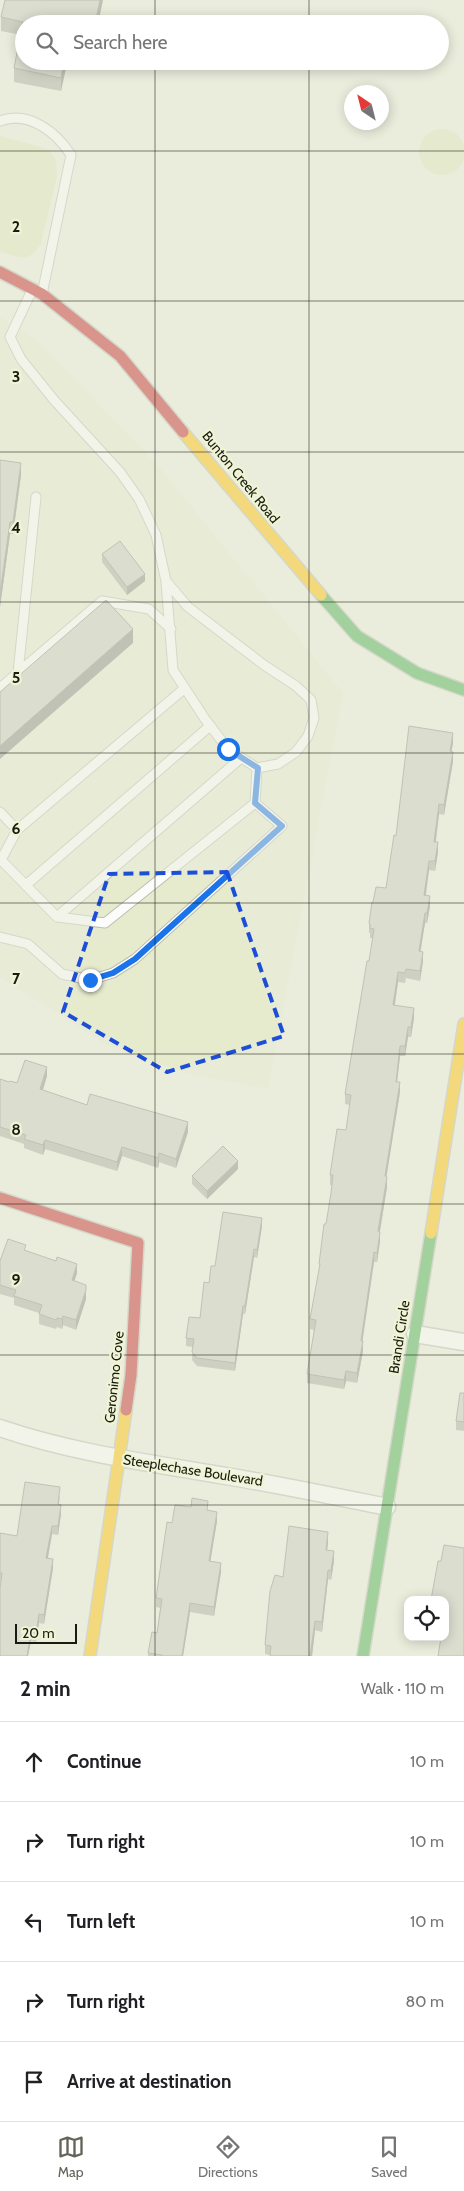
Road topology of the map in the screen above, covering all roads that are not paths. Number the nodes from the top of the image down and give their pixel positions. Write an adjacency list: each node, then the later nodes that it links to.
1 (0, 121): 3 (lane)
2 (0, 272): 3 (street, Bunton Creek Road)
3 (37, 292): 5 (lane); 10 (street, Bunton Creek Road)
4 (36, 497): 7 (lane)
5 (166, 581): 6 (lane); 13 (lane)
6 (171, 629): 7 (lane); 9 (lane)
7 (18, 673): 8 (lane)
8 (0, 688)
9 (185, 688): 11 (lane); 16 (lane)
10 (464, 690)
11 (210, 726): 12 (lane); 17 (lane)
12 (241, 758): 13 (lane); 18 (lane)
13 (258, 768): 14 (lane)
14 (255, 803): 18 (lane); 19 (lane)
15 (0, 812): 16 (lane)
16 (17, 830): 17 (lane)
17 (26, 885): 18 (lane)
18 (57, 917)
19 (0, 937)
20 (464, 1024): 22 (street, Brandi Circle)
21 (0, 1198): 25 (street, Geronimo Cove)
22 (415, 1334): 23 (street); 26 (street, Brandi Circle)
23 (464, 1342)
24 (0, 1428): 25 (street, Steeplechase Boulevard)
25 (120, 1458): 26 (street, Steeplechase Boulevard); 27 (street, Geronimo Cove)
26 (387, 1507): 28 (street, Brandi Circle)
27 (90, 1656)
28 (363, 1656)

